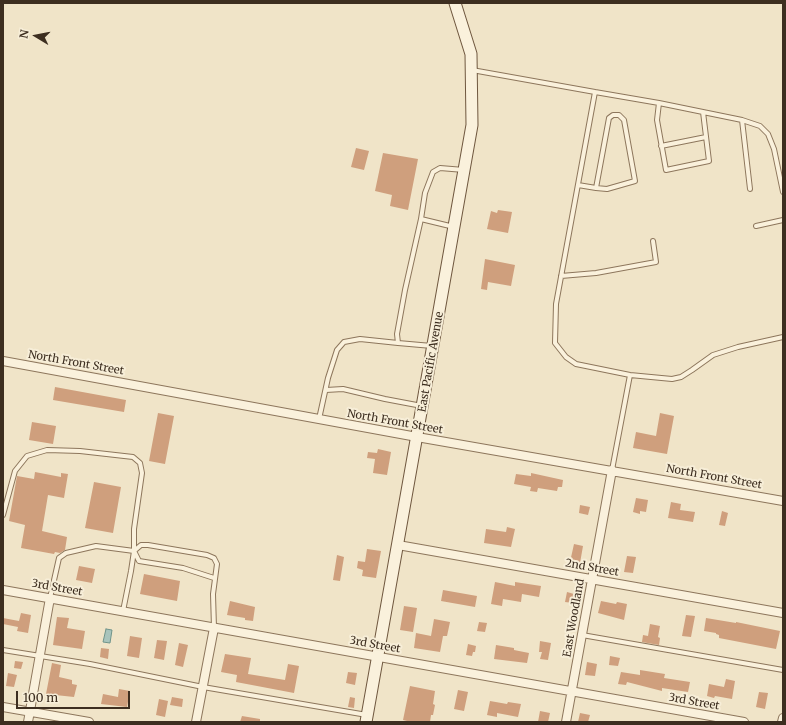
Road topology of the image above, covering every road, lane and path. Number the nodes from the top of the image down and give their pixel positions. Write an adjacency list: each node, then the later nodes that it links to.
1 (455, 3): 2 (main road, East Pacific Avenue)
2 (472, 70): 3 (lane); 9 (main road, East Pacific Avenue)
3 (595, 92): 4 (lane); 10 (lane)
4 (659, 103): 5 (lane); 8 (lane)
5 (703, 112): 6 (lane); 7 (lane)
6 (742, 120): 12 (lane); 13 (lane)
7 (706, 137): 8 (lane); 8 (lane)
8 (661, 146)
9 (464, 170): 14 (lane); 17 (main road, East Pacific Avenue)
10 (578, 185): 11 (lane); 19 (lane)
11 (596, 188): 11 (lane)
12 (750, 189)
13 (783, 192)
14 (421, 219): 17 (lane); 21 (lane)
15 (783, 220): 16 (lane)
16 (756, 226)
17 (454, 227): 22 (main road, East Pacific Avenue)
18 (653, 241): 19 (lane)
19 (562, 276): 24 (lane)
20 (783, 337): 24 (lane)
21 (398, 343): 22 (lane); 25 (lane)
22 (433, 346): 26 (main road, East Pacific Avenue)
23 (3, 361): 27 (street, North Front Street)
24 (630, 375): 29 (lane)
25 (326, 390): 26 (lane); 27 (lane)
26 (423, 406): 28 (main road, East Pacific Avenue)
27 (320, 419): 28 (street, North Front Street)
28 (417, 437): 29 (street, North Front Street); 32 (main road, East Pacific Avenue)
29 (612, 470): 30 (street, North Front Street); 35 (street, East Woodland)
30 (783, 501)
31 (3, 516): 33 (lane)
32 (398, 545): 35 (street, 2nd Street); 44 (main road, East Pacific Avenue)
33 (134, 551): 34 (lane); 34 (lane); 37 (lane); 38 (lane)
34 (214, 578): 40 (lane)
35 (592, 579): 39 (street, 2nd Street); 41 (street, East Woodland)
36 (3, 590): 37 (street, 3rd Street)
37 (50, 598): 38 (street, 3rd Street); 43 (street)
38 (123, 611): 40 (street, 3rd Street)
39 (783, 613)
40 (214, 628): 44 (street, 3rd Street); 46 (street)
41 (582, 635): 45 (lane); 47 (street, East Woodland)
42 (3, 650): 43 (lane)
43 (40, 656): 46 (lane); 49 (street)
44 (378, 657): 47 (street, 3rd Street); 51 (main road, East Pacific Avenue)
45 (783, 670)
46 (203, 687): 51 (lane); 54 (street)
47 (572, 691): 55 (street, East Woodland); 56 (street, 3rd Street)
48 (3, 707): 49 (street)
49 (30, 711): 52 (street); 53 (street)
50 (783, 718): 57 (street)
51 (367, 719)
52 (28, 722)
53 (89, 722)
54 (196, 722)
55 (566, 722)
56 (744, 722)
57 (782, 722)

